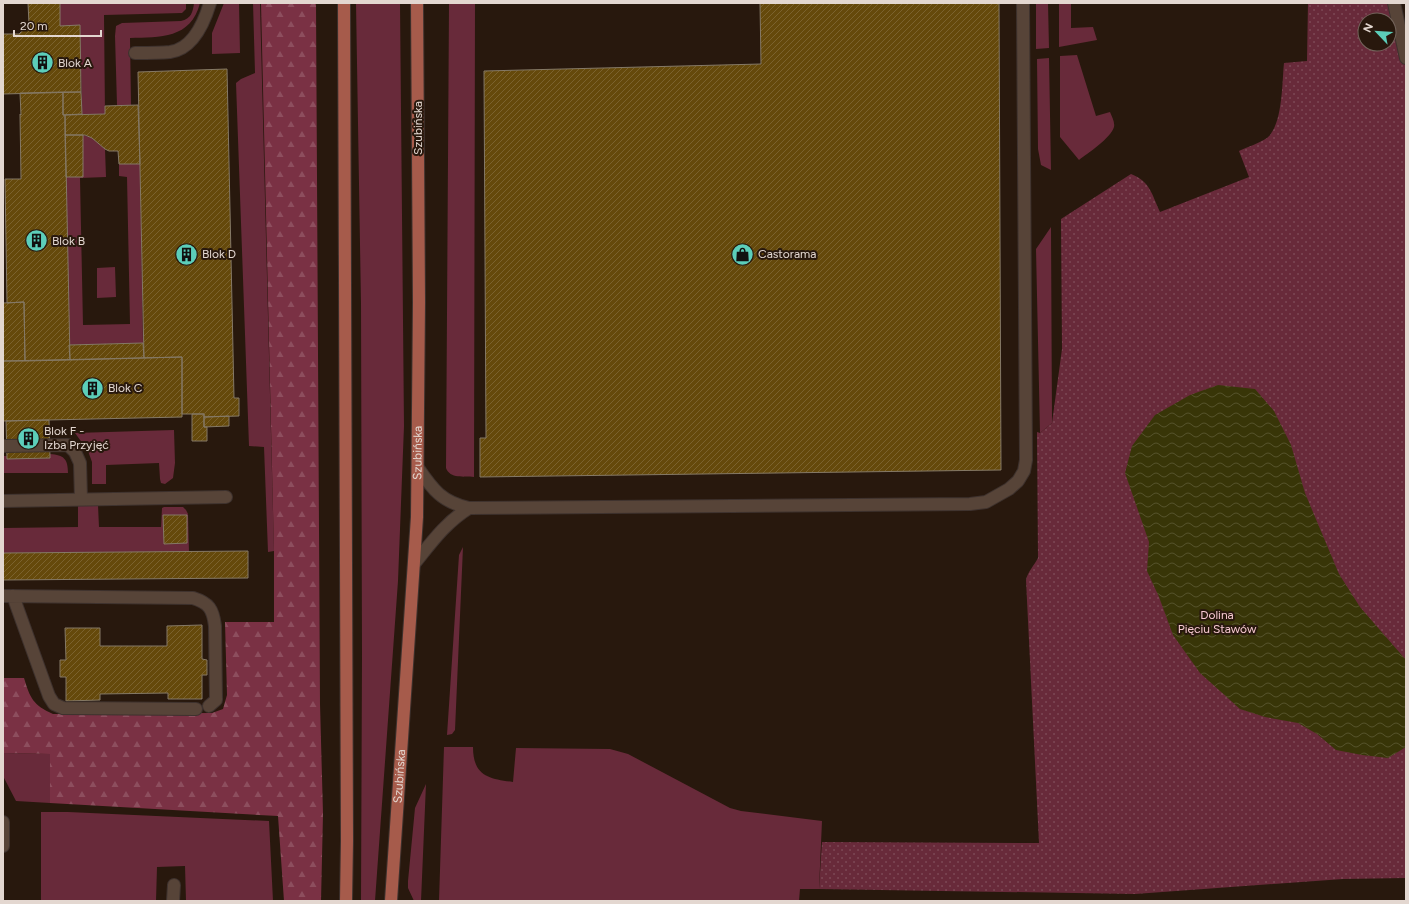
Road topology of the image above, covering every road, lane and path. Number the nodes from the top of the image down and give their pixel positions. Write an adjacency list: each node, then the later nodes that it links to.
1 (210, 3): 6 (street)
2 (344, 3): 23 (main road)
3 (417, 3): 9 (main road, Szubińska)
4 (1023, 3): 13 (street)
5 (1394, 3): 7 (street)
6 (135, 53)
7 (1406, 58)
8 (3, 446): 11 (street)
9 (418, 468): 13 (street); 14 (main road, Szubińska)
10 (226, 496): 11 (street)
11 (81, 499): 12 (street)
12 (3, 501)
13 (469, 508): 14 (street)
14 (414, 564): 21 (main road, Szubińska)
15 (8, 596): 16 (street); 17 (street)
16 (209, 706)
17 (196, 709)
18 (3, 822): 19 (street)
19 (3, 846)
20 (174, 885): 22 (street)
21 (392, 888): 24 (main road, Szubińska); 25 (street)
22 (173, 901)
23 (346, 901)
24 (391, 901)
25 (399, 901)

